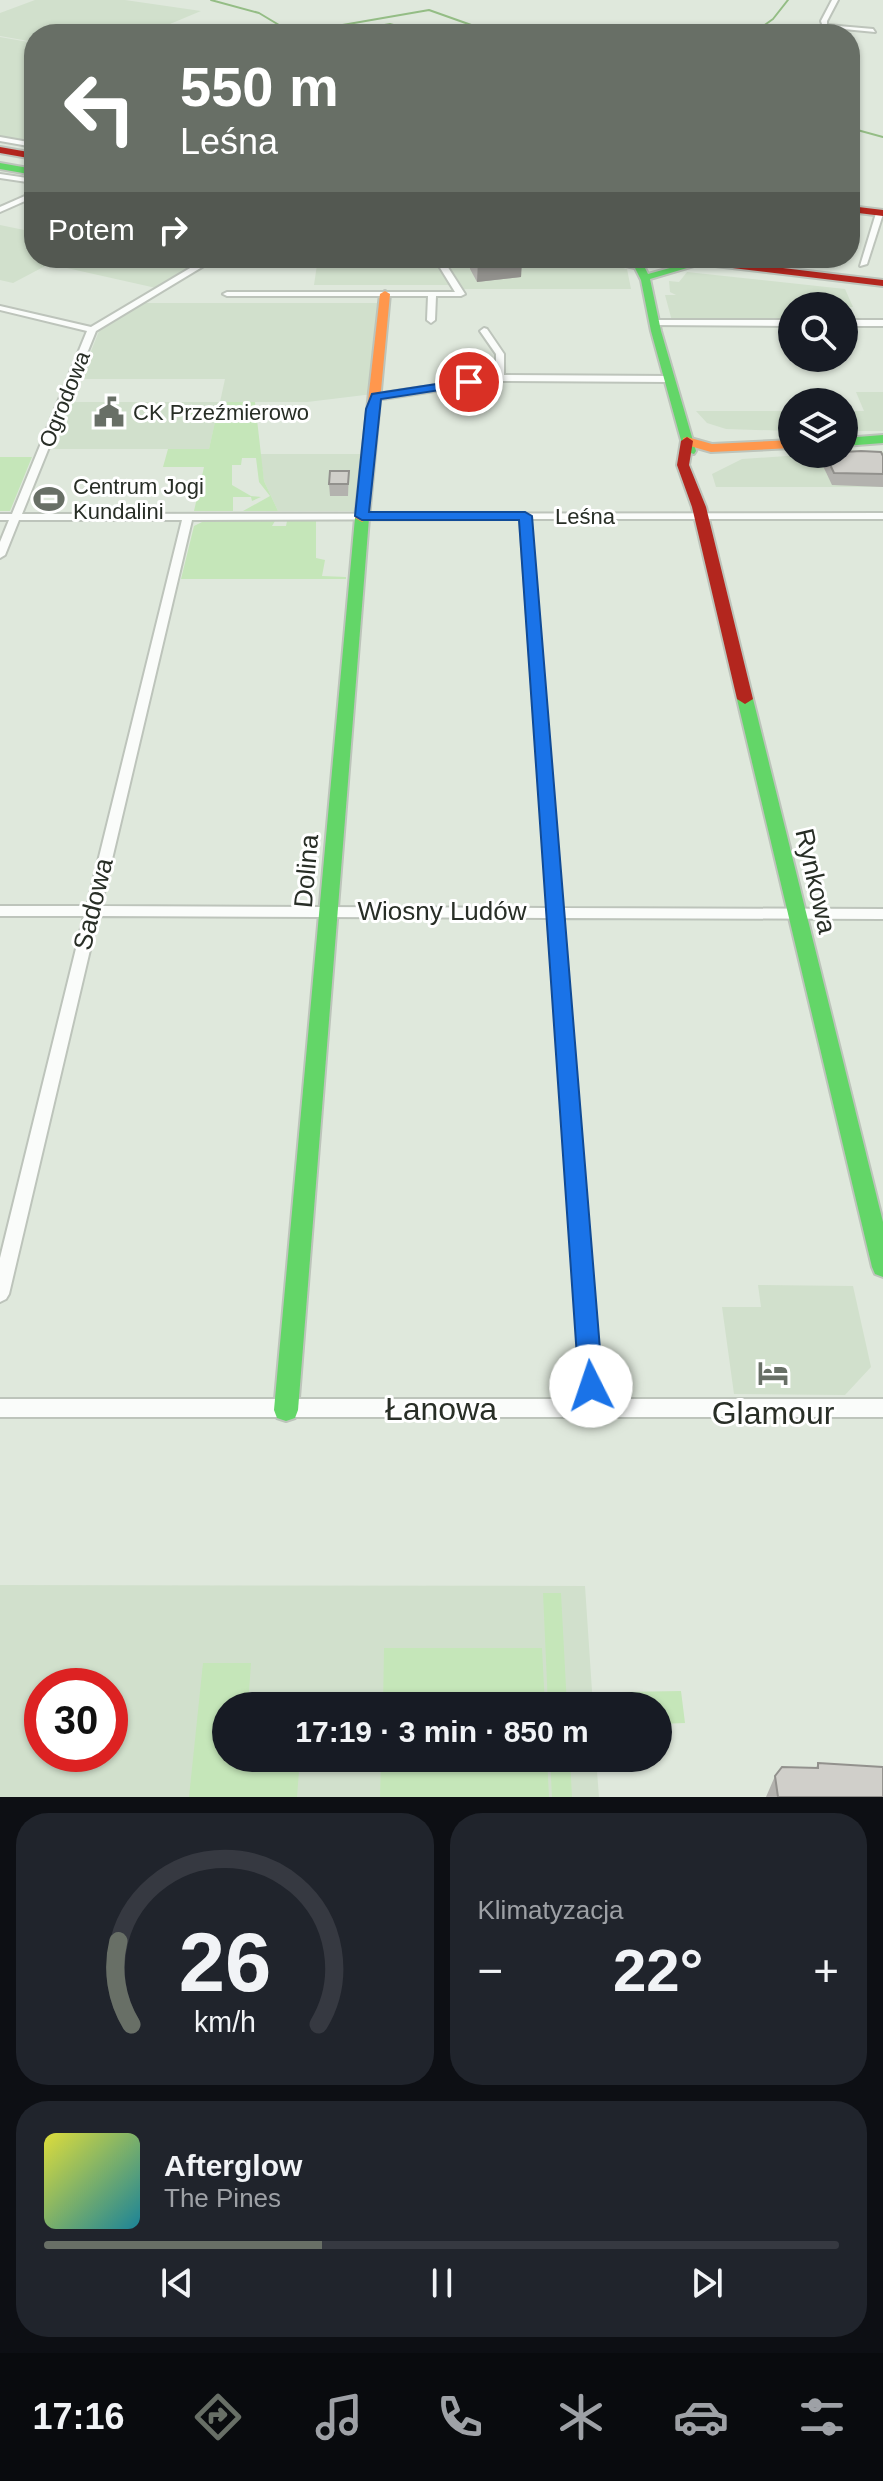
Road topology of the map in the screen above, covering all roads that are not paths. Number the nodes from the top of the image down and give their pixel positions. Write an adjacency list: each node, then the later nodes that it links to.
1 (835, 0): 2 (street)
2 (825, 24)
3 (860, 30): 4 (street)
4 (873, 31)
5 (0, 139): 6 (street)
6 (24, 143)
7 (0, 150): 8 (street)
8 (24, 154)
9 (0, 166): 10 (street)
10 (24, 170)
11 (0, 176): 12 (street)
12 (24, 180)
13 (24, 199): 14 (street)
14 (0, 210)
15 (860, 210): 16 (street)
16 (882, 212): 17 (street)
17 (863, 264)
18 (196, 268): 35 (street, Ogrodowa)
19 (444, 268): 28 (street)
20 (664, 268): 23 (street)
21 (777, 268): 25 (street)
22 (802, 268): 24 (street)
23 (643, 270): 31 (street, Rynkowa)
24 (883, 276)
25 (883, 283)
26 (227, 294): 27 (street)
27 (385, 294): 28 (street); 39 (street, Dolina)
28 (432, 294): 30 (street)
29 (0, 308): 35 (street)
30 (431, 320)
31 (654, 323): 32 (street); 38 (street, Rynkowa)
32 (778, 323)
33 (858, 323): 34 (street)
34 (883, 323)
35 (92, 330): 52 (street, Ogrodowa)
36 (484, 331): 37 (street)
37 (500, 378): 38 (street); 39 (street)
38 (670, 379): 40 (street, Rynkowa)
39 (376, 397): 48 (street, Dolina)
40 (684, 432): 44 (street); 45 (street, Rynkowa); 46 (street, Rynkowa)
41 (883, 439): 42 (street)
42 (858, 441)
43 (778, 442): 44 (street)
44 (717, 443): 45 (street)
45 (696, 472): 46 (street, Rynkowa)
46 (700, 512): 49 (street, Leśna); 50 (street, Leśna); 58 (street, Rynkowa)
47 (188, 516): 48 (street, Leśna); 52 (street, Leśna); 54 (street, Sadowa)
48 (362, 516): 49 (street, Leśna); 55 (street, Dolina)
49 (525, 516): 57 (street)
50 (883, 516)
51 (0, 517): 52 (street, Leśna)
52 (17, 517): 53 (street, Ogrodowa)
53 (0, 555)
54 (91, 910): 55 (street, Wiosny Ludów); 56 (street, Wiosny Ludów); 61 (street, Sadowa)
55 (329, 910): 57 (street, Wiosny Ludów); 65 (street, Dolina)
56 (0, 911)
57 (554, 911): 58 (street, Wiosny Ludów); 64 (street)
58 (795, 912): 59 (street, Wiosny Ludów); 60 (street, Rynkowa)
59 (883, 914)
60 (883, 1267)
61 (0, 1294)
62 (0, 1408): 65 (street, Łanowa)
63 (883, 1408): 64 (street, Łanowa)
64 (593, 1409): 65 (street, Łanowa)
65 (286, 1410)

